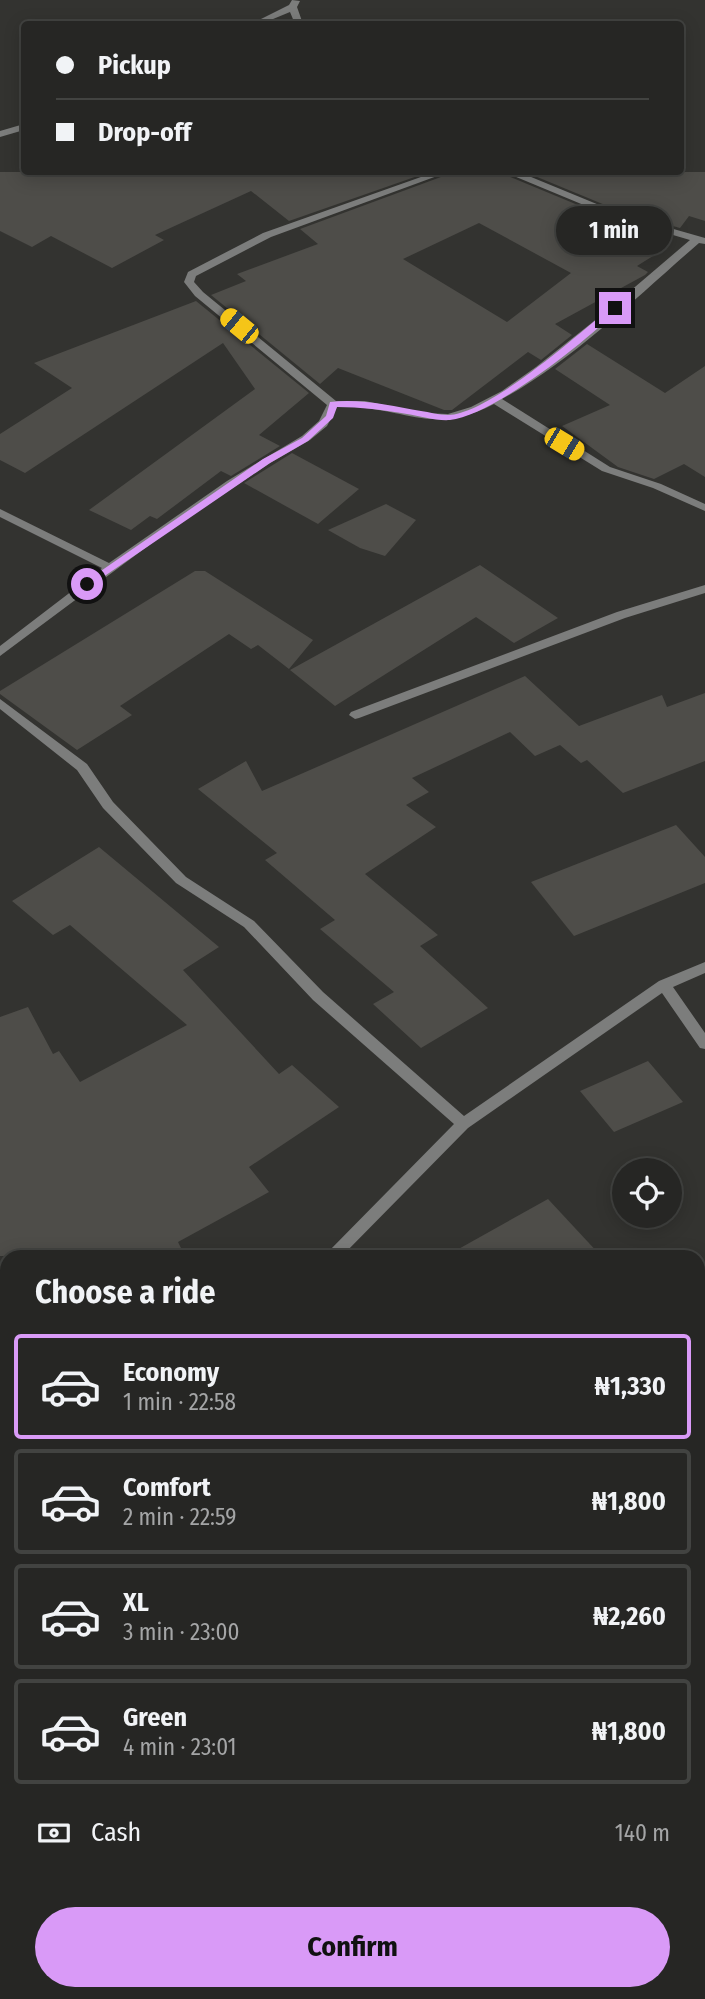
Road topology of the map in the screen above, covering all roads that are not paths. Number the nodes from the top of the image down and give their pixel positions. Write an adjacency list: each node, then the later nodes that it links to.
1 (295, 3): 2 (street); 3 (street)
2 (261, 21)
3 (298, 21)
4 (21, 128): 5 (street)
5 (0, 134)
6 (435, 175): 10 (street)
7 (519, 175): 8 (street)
8 (701, 240): 9 (street)
9 (496, 400): 10 (street); 11 (street)
10 (333, 404): 13 (street)
11 (705, 508)
12 (0, 512): 13 (street)
13 (108, 566): 15 (street)
14 (705, 589): 17 (street)
15 (0, 652)
16 (0, 703): 21 (street)
17 (355, 715)
18 (705, 967): 19 (street)
19 (664, 985): 20 (street); 21 (street)
20 (705, 1044)
21 (464, 1124): 22 (street)
22 (338, 1250)

